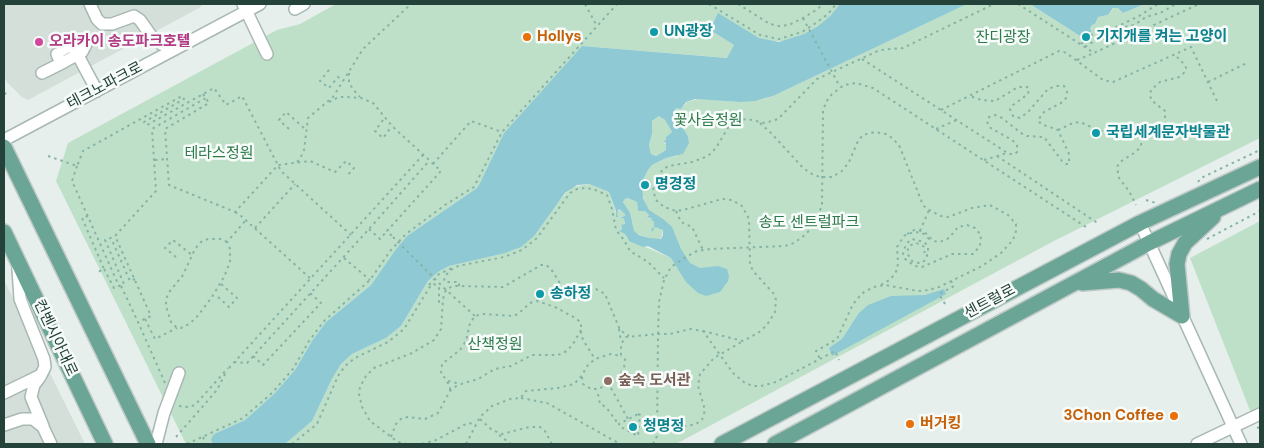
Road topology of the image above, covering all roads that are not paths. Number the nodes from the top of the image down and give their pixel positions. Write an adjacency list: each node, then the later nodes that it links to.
1 (90, 4): 5 (street)
2 (260, 4): 3 (street, 테크노파크로)
3 (244, 7): 5 (street, 테크노파크로); 6 (street)
4 (88, 40): 7 (street)
5 (185, 44): 9 (street, 테크노파크로)
6 (267, 54)
7 (78, 55): 8 (street); 9 (street)
8 (42, 74)
9 (97, 90): 10 (street, 테크노파크로)
10 (4, 140)
11 (4, 147): 30 (main road)
12 (1260, 167): 15 (main road, 센트럴로)
13 (1260, 189): 14 (main road, 센트럴로)
14 (1224, 207): 17 (main road, 센트럴로); 20 (main road)
15 (1140, 223): 17 (street); 32 (main road, 센트럴로)
16 (4, 232): 18 (main road, 컨벤시아대로)
17 (1149, 243): 19 (main road, 센트럴로); 20 (street)
18 (13, 250): 22 (street); 29 (main road, 컨벤시아대로)
19 (1072, 284): 20 (main road); 33 (main road, 센트럴로)
20 (1182, 316): 27 (street)
21 (179, 373): 31 (street)
22 (41, 375): 23 (street); 26 (street)
23 (4, 393)
24 (1260, 414): 27 (street)
25 (4, 425): 26 (street)
26 (43, 427): 28 (street)
27 (1233, 427): 34 (street); 35 (street)
28 (51, 444)
29 (105, 444)
30 (148, 444)
31 (156, 444)
32 (722, 444)
33 (775, 444)
34 (1196, 444)
35 (1241, 444)

